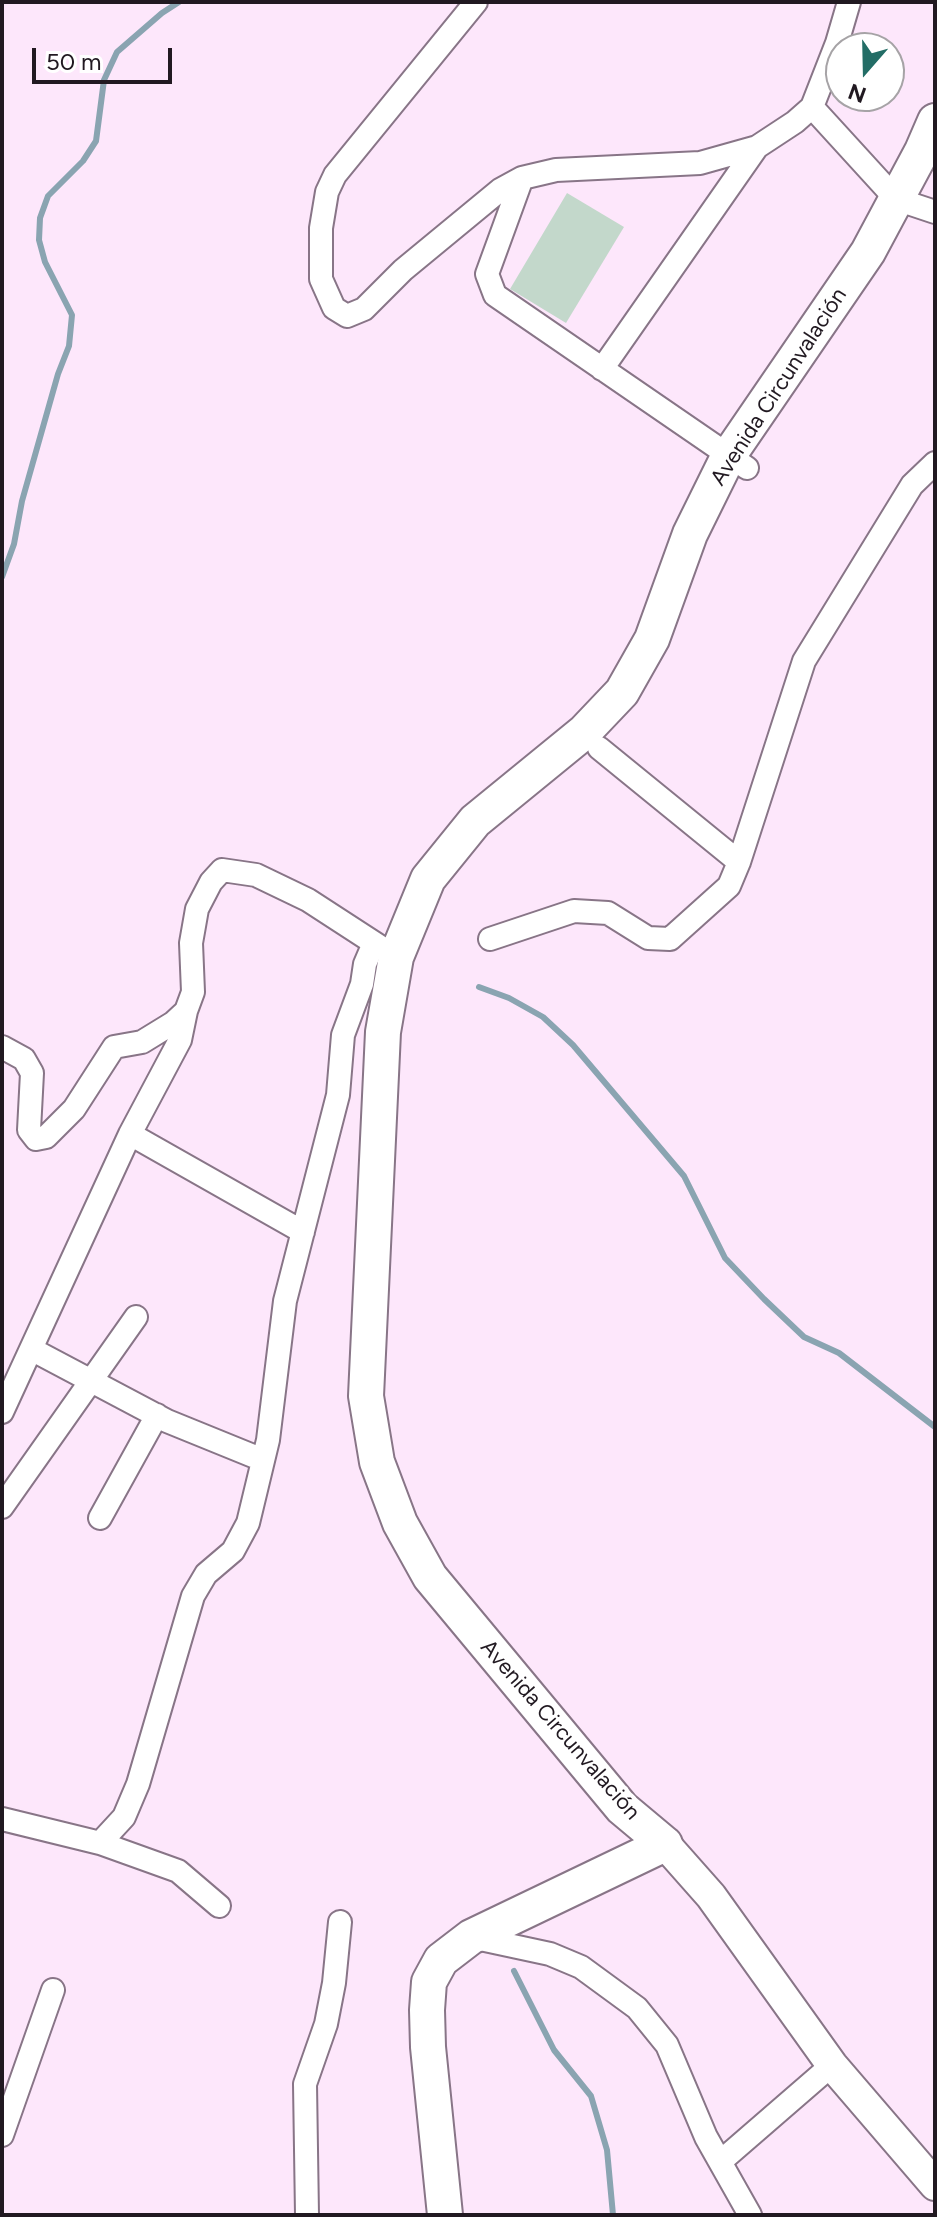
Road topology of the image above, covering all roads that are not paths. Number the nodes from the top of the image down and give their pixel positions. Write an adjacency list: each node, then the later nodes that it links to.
1 (476, 2): 7 (street)
2 (849, 2): 3 (street)
3 (812, 107): 5 (street); 8 (street)
4 (935, 121): 8 (main road, Avenida Circunvalación)
5 (757, 147): 7 (street); 9 (street)
6 (935, 173): 8 (main road, Avenida Circunvalación)
7 (522, 178): 9 (street)
8 (916, 206): 10 (main road, Avenida Circunvalación)
9 (602, 369): 10 (street)
10 (738, 462): 12 (main road, Avenida Circunvalación); 15 (main road, Avenida Circunvalación)
11 (935, 463): 13 (street)
12 (599, 748): 13 (street); 30 (main road, Avenida Circunvalación)
13 (739, 862): 14 (street)
14 (490, 939)
15 (385, 950): 16 (street); 19 (street); 30 (main road, Avenida Circunvalación)
16 (186, 1011): 17 (street); 18 (street)
17 (2, 1047)
18 (130, 1134): 19 (street); 21 (street)
19 (303, 1232): 25 (street)
20 (136, 1317): 22 (street)
21 (31, 1349): 22 (street); 23 (street)
22 (91, 1380): 24 (street); 26 (street)
23 (2, 1412)
24 (157, 1415): 25 (street); 27 (street)
25 (263, 1460): 29 (street)
26 (2, 1507)
27 (100, 1518)
28 (2, 1819): 29 (street)
29 (100, 1843): 31 (street)
30 (665, 1844): 33 (main road); 35 (street)
31 (219, 1906)
32 (340, 1922): 39 (street)
33 (471, 1937): 37 (street); 40 (main road)
34 (53, 1990): 36 (street)
35 (832, 2065): 37 (street); 38 (street)
36 (2, 2135)
37 (720, 2162): 41 (street)
38 (935, 2185)
39 (307, 2215)
40 (445, 2215)
41 (750, 2215)

